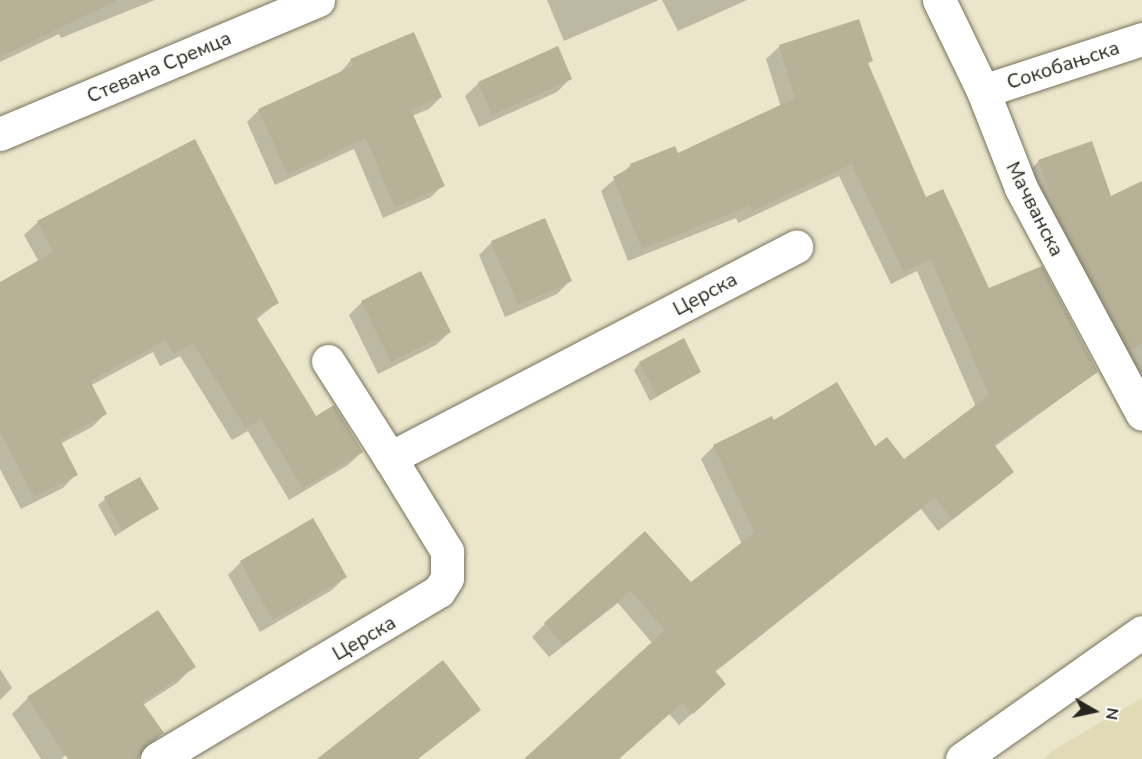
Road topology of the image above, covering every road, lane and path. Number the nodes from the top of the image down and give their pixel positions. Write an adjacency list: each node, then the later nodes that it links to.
1 (318, 0): 5 (street, Стевана Сремца)
2 (939, 0): 4 (street, Мачванска)
3 (1142, 39): 4 (street, Сокобањска)
4 (983, 91): 8 (street, Мачванска)
5 (0, 134)
6 (796, 247): 9 (street, Церска)
7 (328, 361): 9 (street, Церска)
8 (1142, 414)
9 (390, 458): 11 (street, Церска)
10 (1142, 632): 12 (street)
11 (156, 759)
12 (962, 759)

